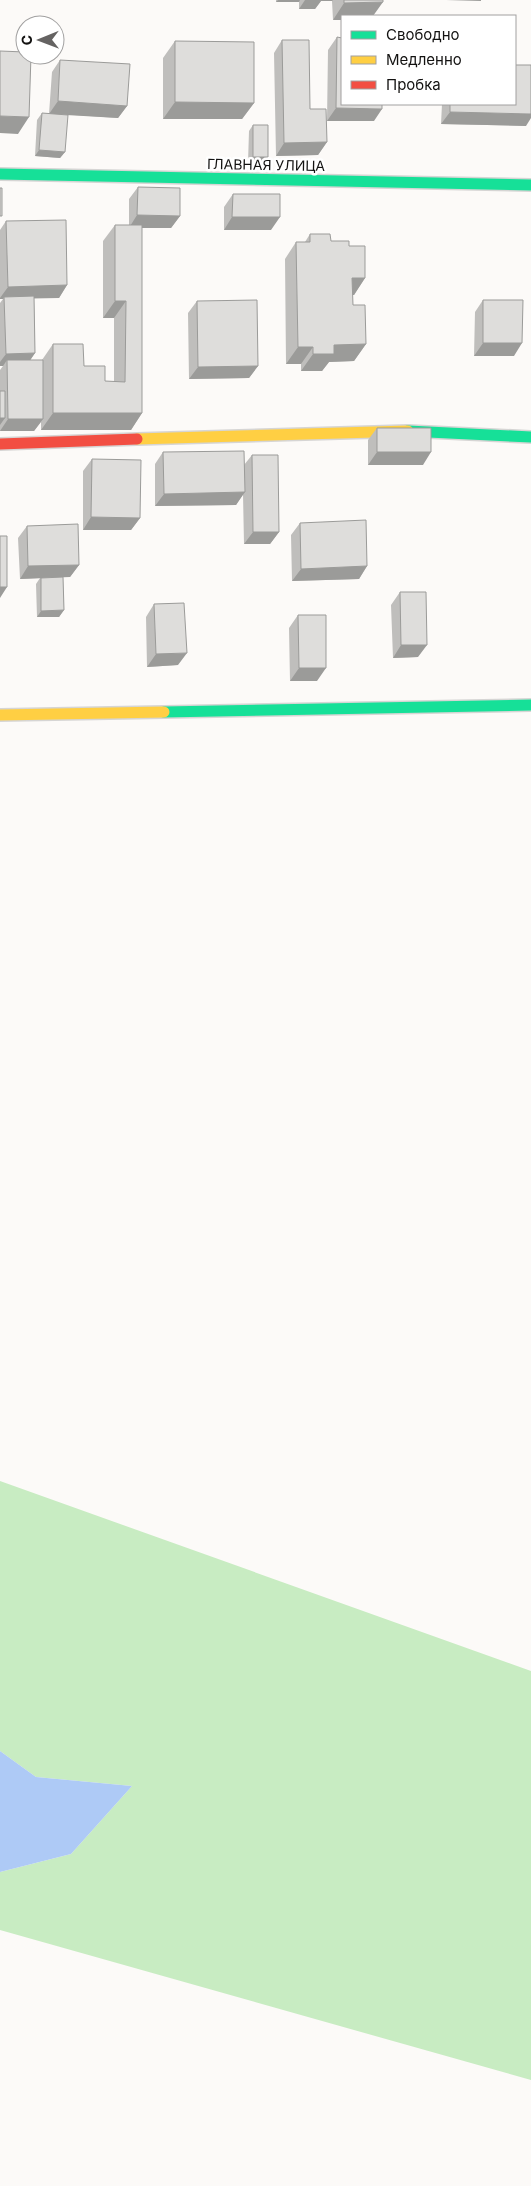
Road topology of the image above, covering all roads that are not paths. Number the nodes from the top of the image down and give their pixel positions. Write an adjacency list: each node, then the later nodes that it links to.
1 (0, 174): 2 (street, ГЛАВНАЯ УЛИЦА)
2 (531, 185)
3 (531, 436): 4 (street)
4 (0, 444)
5 (531, 705): 6 (street)
6 (0, 715)

